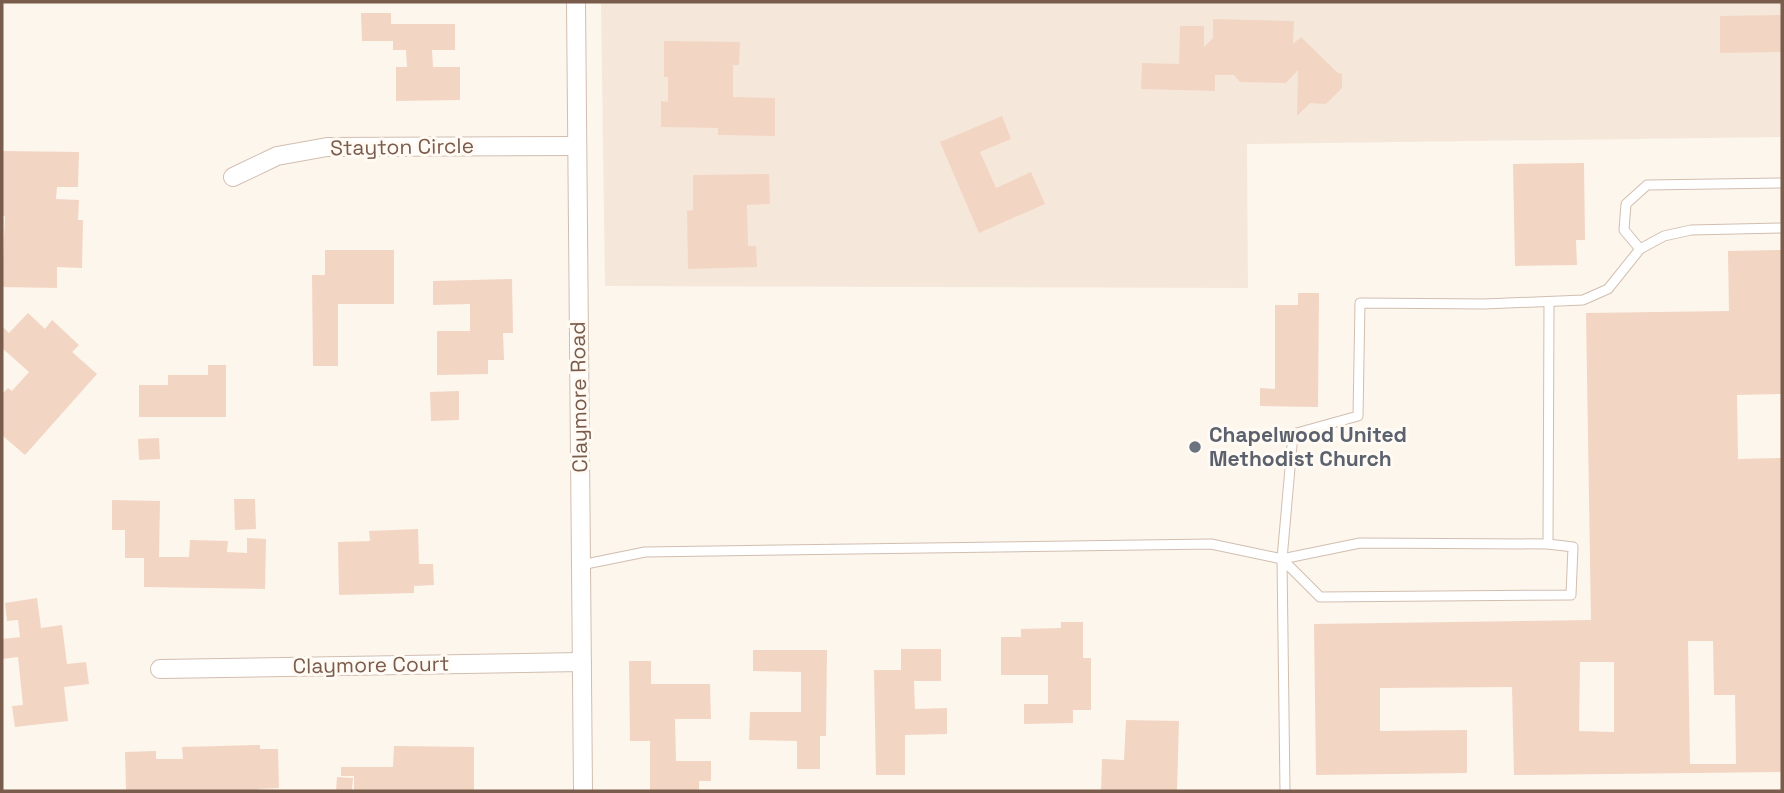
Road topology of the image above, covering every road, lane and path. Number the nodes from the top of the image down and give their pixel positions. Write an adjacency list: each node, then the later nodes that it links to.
1 (576, 2): 2 (street, Claymore Road)
2 (576, 146): 3 (street, Stayton Circle); 10 (street, Claymore Road)
3 (233, 177)
4 (1782, 183): 6 (lane)
5 (1782, 228): 6 (lane)
6 (1640, 249): 7 (lane)
7 (1549, 303): 8 (lane); 9 (lane)
8 (1548, 544): 9 (lane); 9 (lane)
9 (1282, 559): 10 (lane); 14 (lane)
10 (581, 565): 11 (street, Claymore Road)
11 (582, 662): 12 (street, Claymore Court); 13 (street, Claymore Road)
12 (160, 669)
13 (583, 791)
14 (1285, 791)

